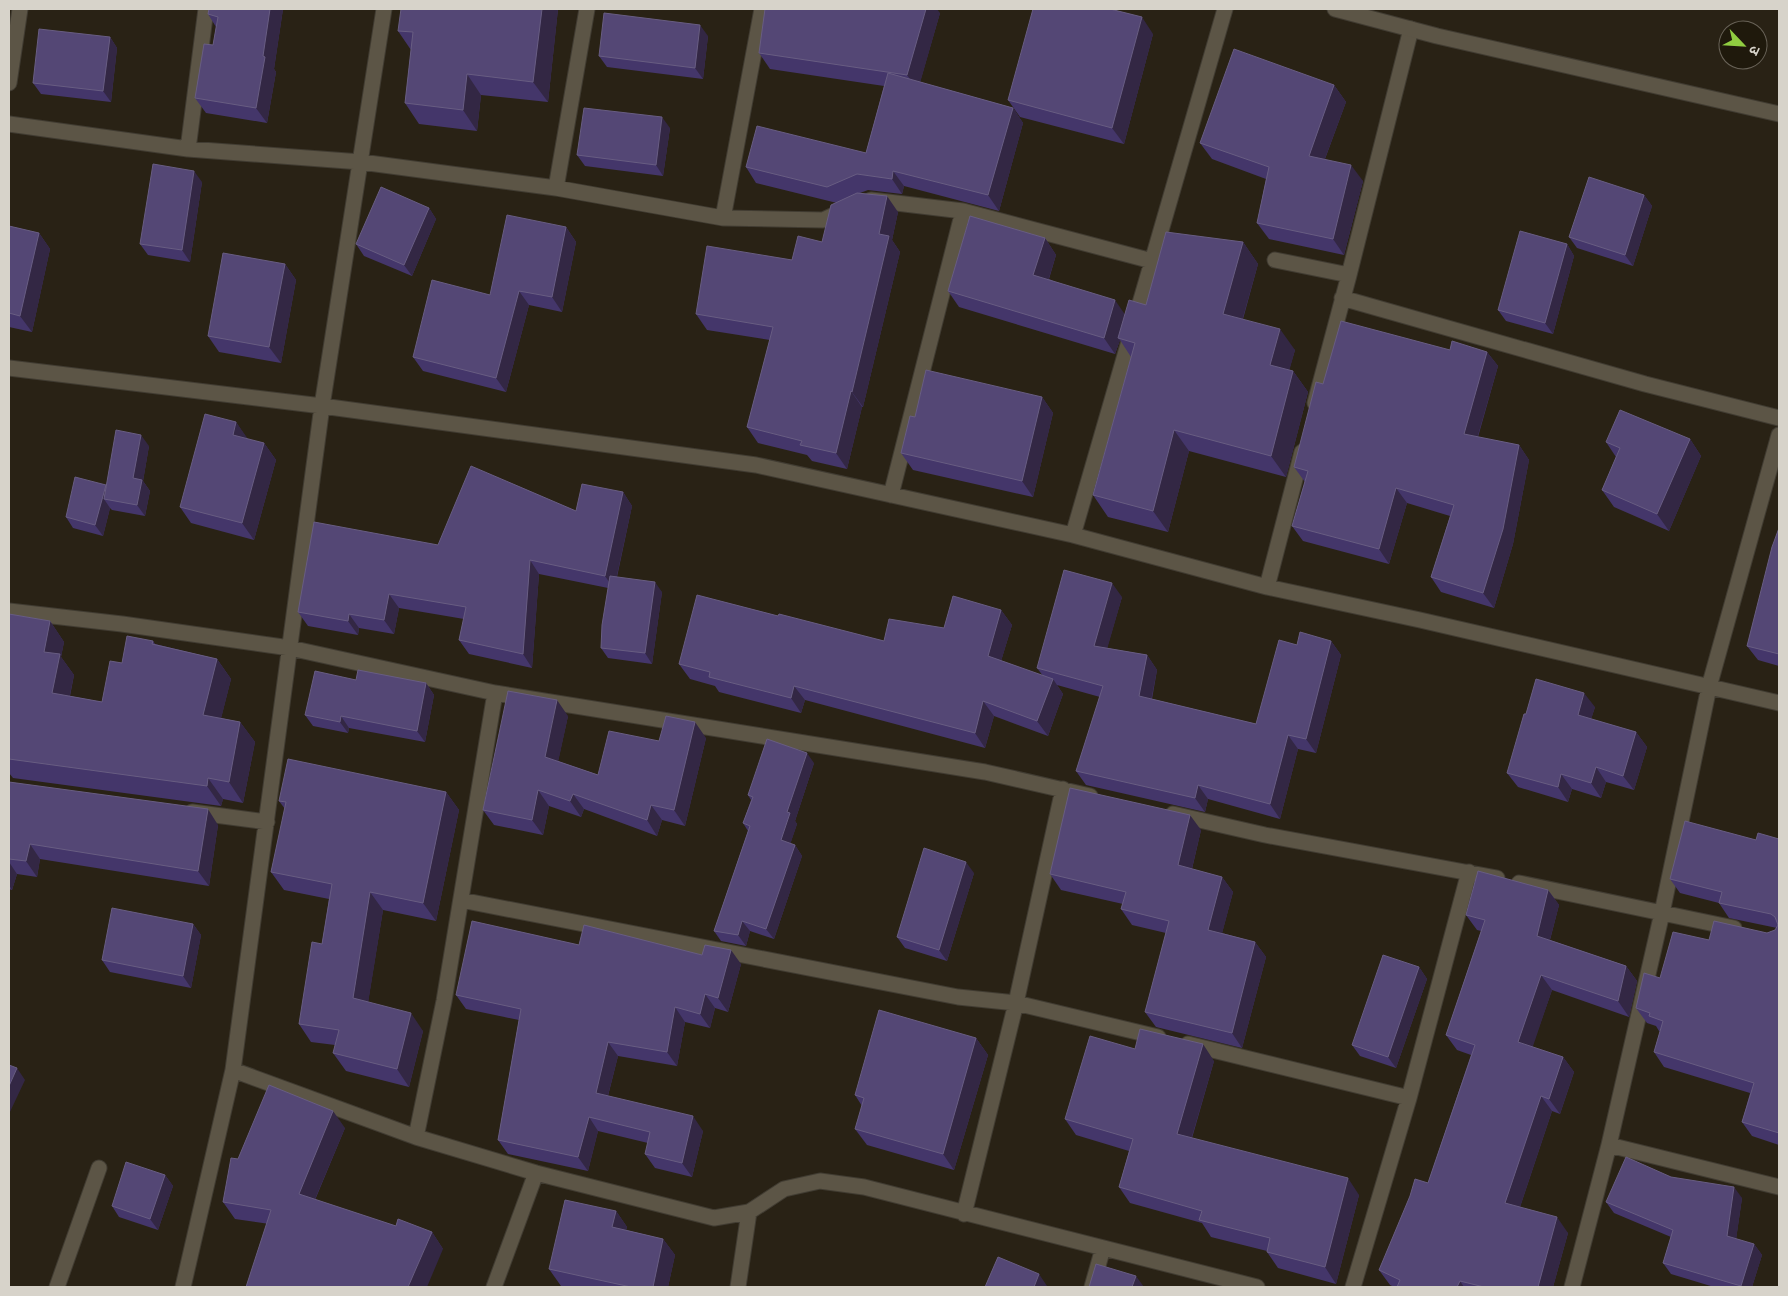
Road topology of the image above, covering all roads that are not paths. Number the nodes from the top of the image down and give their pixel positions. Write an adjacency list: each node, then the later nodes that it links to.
1 (20, 9): 9 (street)
2 (206, 9): 12 (street)
3 (384, 9): 13 (street)
4 (586, 9): 14 (street)
5 (762, 9): 16 (street)
6 (1225, 9): 18 (street)
7 (1335, 9): 8 (street)
8 (1410, 29): 10 (street); 19 (street)
9 (9, 83)
10 (1779, 114)
11 (9, 124): 12 (street)
12 (188, 149): 13 (street)
13 (361, 162): 14 (street); 22 (street)
14 (556, 188): 16 (street)
15 (964, 211): 16 (street); 18 (street); 27 (street)
16 (723, 218)
17 (1275, 260): 19 (street)
18 (1152, 261): 28 (street)
19 (1349, 275): 20 (street)
20 (1342, 298): 23 (street); 24 (street)
21 (9, 368): 22 (street)
22 (322, 406): 27 (street); 31 (street)
23 (1312, 414)
24 (1779, 418)
25 (1779, 434): 32 (street)
26 (1305, 442): 29 (street)
27 (891, 495): 28 (street)
28 (1073, 535): 29 (street)
29 (1267, 587): 32 (street)
30 (9, 611): 31 (street)
31 (290, 648): 33 (street); 39 (street)
32 (1709, 687): 34 (street); 42 (street)
33 (495, 693): 35 (street); 41 (street)
34 (1779, 703)
35 (1063, 790): 36 (street); 44 (street)
36 (1101, 798)
37 (181, 810): 39 (street)
38 (1159, 811): 40 (street)
39 (267, 822): 45 (street)
40 (1469, 872): 42 (street); 46 (street)
41 (461, 900): 44 (street); 47 (street)
42 (1662, 913): 43 (street); 48 (street)
43 (1752, 932)
44 (1016, 1003): 46 (street); 53 (street)
45 (233, 1070): 47 (street); 56 (street)
46 (1409, 1098): 61 (street)
47 (416, 1137): 50 (street)
48 (1609, 1145): 51 (street); 62 (street)
49 (99, 1168): 55 (street)
50 (536, 1173): 52 (street); 57 (street)
51 (1779, 1186)
52 (749, 1212): 53 (street); 58 (street)
53 (964, 1214): 54 (street)
54 (1103, 1248): 59 (street); 60 (street)
55 (57, 1287)
56 (183, 1287)
57 (494, 1287)
58 (738, 1287)
59 (1092, 1287)
60 (1257, 1287)
61 (1353, 1287)
62 (1572, 1287)

